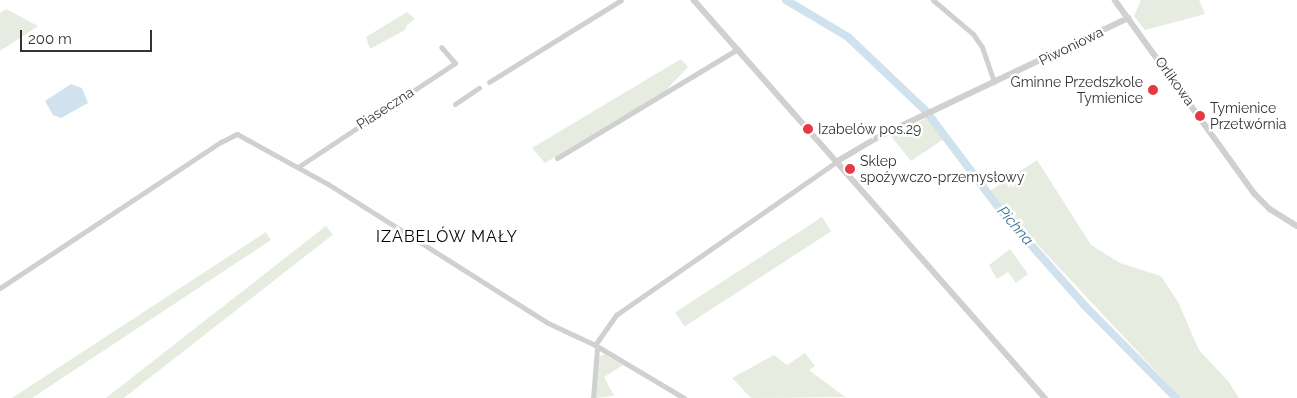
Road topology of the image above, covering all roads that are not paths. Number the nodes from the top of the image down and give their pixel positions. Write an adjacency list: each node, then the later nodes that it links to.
1 (621, 0): 8 (street)
2 (694, 0): 7 (street)
3 (933, 0): 9 (street)
4 (1115, 0): 5 (street, Orlikowa)
5 (1128, 18): 9 (street, Piwoniowa); 15 (street, Orlikowa)
6 (441, 47): 14 (street, Piaseczna)
7 (738, 49): 12 (street); 13 (street)
8 (490, 82)
9 (994, 82): 13 (street, Piwoniowa)
10 (479, 88): 11 (street)
11 (455, 104)
12 (557, 158)
13 (836, 162): 17 (street); 20 (street)
14 (298, 167): 16 (street); 17 (street)
15 (1297, 226)
16 (0, 288)
17 (596, 347): 18 (street); 19 (street)
18 (593, 398)
19 (684, 398)
20 (1045, 398)

